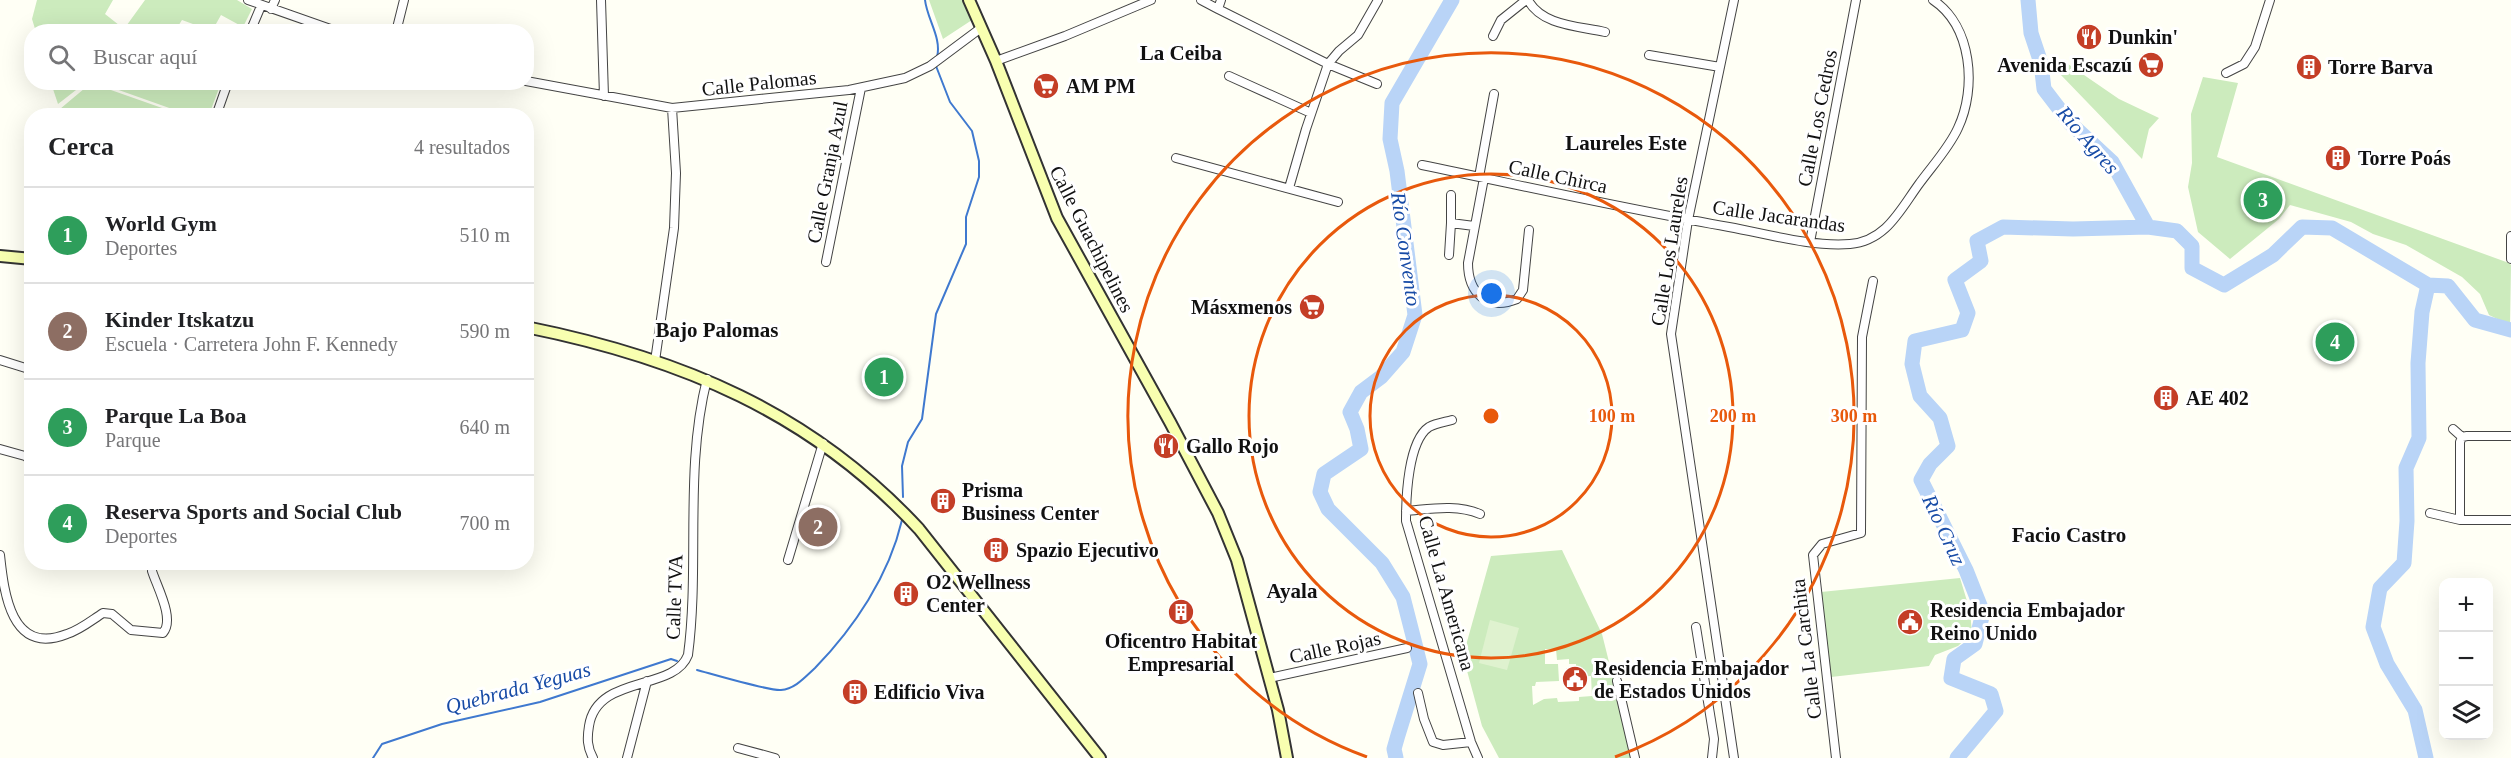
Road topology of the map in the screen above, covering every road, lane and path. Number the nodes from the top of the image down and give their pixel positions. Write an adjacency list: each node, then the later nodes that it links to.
1 (274, 0): 15 (street)
2 (404, 0): 19 (street)
3 (601, 0): 34 (street)
4 (969, 0): 20 (street, Calle Guachipelines)
5 (1151, 0): 24 (street)
6 (1201, 0): 16 (street)
7 (1221, 0): 16 (street)
8 (1378, 0): 25 (street)
9 (1527, 0): 21 (street); 22 (street)
10 (1734, 0): 26 (street, Calle Los Laureles)
11 (1856, 0): 49 (street, Calle Los Cedros)
12 (1933, 0): 49 (street, Calle Jacarandas)
13 (2270, 0): 27 (street)
14 (255, 2): 15 (street); 17 (street)
15 (271, 9): 18 (street)
16 (1218, 9): 25 (street)
17 (251, 24)
18 (315, 24)
19 (398, 24)
20 (981, 28): 24 (street, Calle Guachipelines); 31 (street, Calle Palomas)
21 (1605, 32)
22 (1493, 36)
23 (1649, 55): 26 (street)
24 (996, 61): 78 (street, Calle Guachipelines)
25 (1328, 64): 30 (street); 37 (street)
26 (1720, 67): 44 (street, Calle Los Laureles)
27 (2226, 74)
28 (1229, 76): 37 (street)
29 (534, 83): 34 (street, Calle Palomas)
30 (1377, 84)
31 (861, 88): 36 (street, Calle Palomas); 54 (street, Calle Granja Azul)
32 (225, 90): 35 (street)
33 (1494, 94): 40 (street)
34 (604, 96): 36 (street, Calle Palomas)
35 (219, 108)
36 (672, 108): 58 (street)
37 (1311, 113): 41 (street)
38 (1176, 158): 41 (street)
39 (1422, 165): 40 (street, Calle Chirca)
40 (1481, 177): 44 (street, Calle Chirca); 46 (street)
41 (1289, 188): 43 (street)
42 (1450, 195): 45 (street)
43 (1338, 202)
44 (1688, 220): 49 (street, Calle Jacarandas); 92 (street, Calle Los Laureles)
45 (1451, 223): 46 (street); 50 (street)
46 (1474, 226): 47 (street)
47 (1529, 230)
48 (2511, 236): 53 (street)
49 (1810, 242)
50 (1449, 255)
51 (0, 256): 52 (street)
52 (24, 258)
53 (2511, 259)
54 (826, 262)
55 (1873, 281): 93 (street, Calle La Carchita)
56 (534, 329): 58 (street)
57 (0, 360): 59 (street)
58 (655, 361): 60 (street)
59 (24, 368)
60 (707, 379): 65 (street); 79 (street, Calle TVA)
61 (1452, 420): 68 (street, Calle La Americana)
62 (2453, 429): 64 (street)
63 (2511, 436): 64 (street)
64 (2462, 437): 71 (street)
65 (823, 443): 74 (street); 87 (street)
66 (0, 449): 67 (street)
67 (24, 456)
68 (1406, 511): 70 (street); 82 (street, Calle La Americana)
69 (2430, 513): 71 (street)
70 (1480, 514)
71 (2460, 520): 72 (street)
72 (2511, 520)
73 (0, 555): 75 (street)
74 (788, 560)
75 (152, 572)
76 (1696, 627): 91 (street)
77 (1407, 648): 78 (street, Calle Rojas)
78 (1269, 678): 88 (street)
79 (647, 681): 84 (street, Calle TVA); 85 (street)
80 (1617, 681): 90 (street)
81 (1418, 693): 82 (street)
82 (1471, 742): 89 (street, Calle La Americana)
83 (738, 748): 86 (street)
84 (593, 758)
85 (627, 758)
86 (775, 758)
87 (1100, 758)
88 (1287, 758)
89 (1478, 758)
90 (1635, 758)
91 (1712, 758)
92 (1734, 758)
93 (1836, 758)

